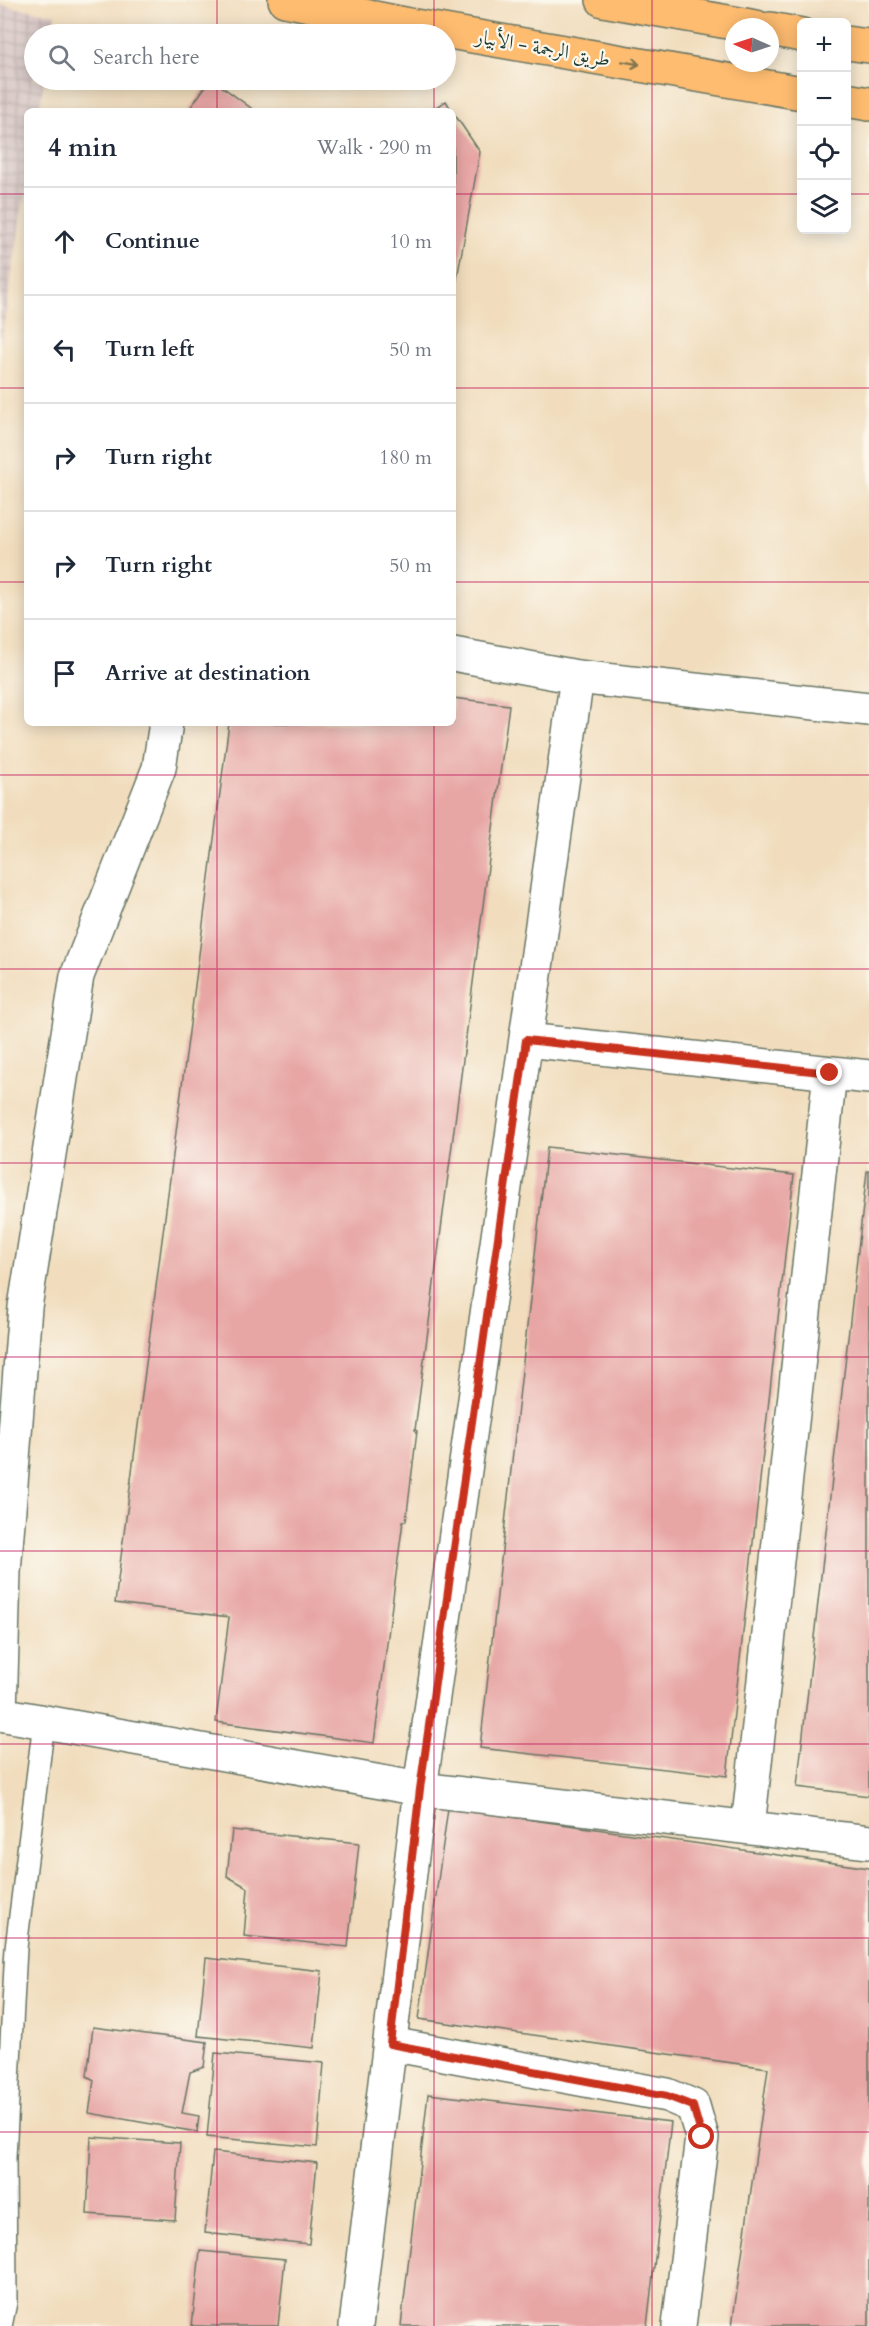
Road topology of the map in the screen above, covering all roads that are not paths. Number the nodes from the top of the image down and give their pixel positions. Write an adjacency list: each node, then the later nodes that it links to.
1 (285, 0): 4 (highway, طريق الرجمة - الأبيار, one-way to 4)
2 (603, 0): 3 (highway)
3 (725, 22)
4 (404, 24)
5 (779, 31): 7 (highway)
6 (456, 33): 10 (highway, طريق الرجمة - الأبيار, one-way to 10)
7 (797, 34)
8 (851, 44): 9 (highway)
9 (869, 46)
10 (797, 92)
11 (851, 101): 12 (highway)
12 (869, 104)
13 (456, 655): 14 (street)
14 (577, 677): 15 (street); 17 (street)
15 (869, 709)
16 (166, 726): 20 (street)
17 (526, 1040): 18 (street); 22 (street)
18 (830, 1073): 19 (street); 23 (street)
19 (869, 1077)
20 (0, 1714): 21 (street)
21 (44, 1722): 22 (street); 26 (lane)
22 (420, 1789): 23 (street); 25 (street)
23 (748, 1827): 24 (street)
24 (869, 1842)
25 (390, 2044): 27 (street); 28 (street)
26 (1, 2326)
27 (356, 2326)
28 (679, 2326)

